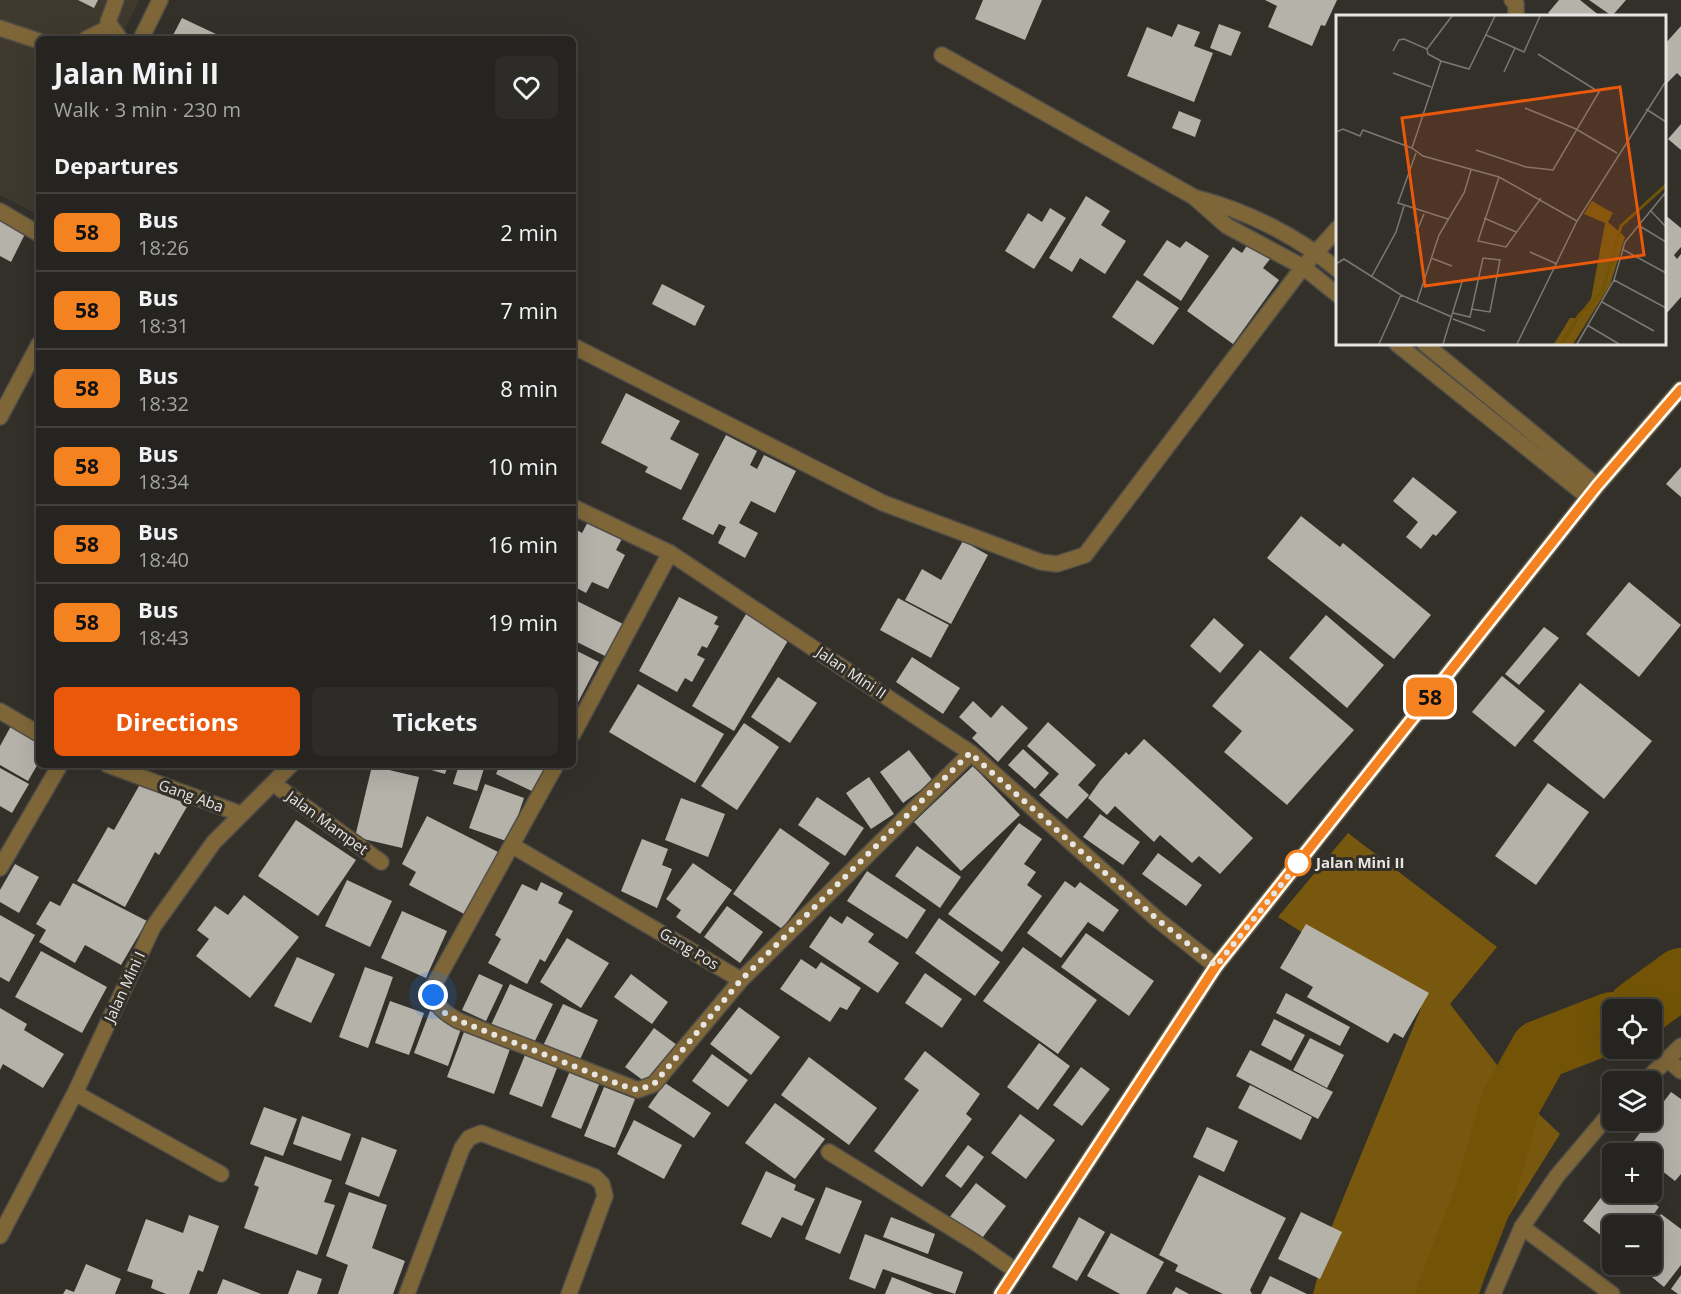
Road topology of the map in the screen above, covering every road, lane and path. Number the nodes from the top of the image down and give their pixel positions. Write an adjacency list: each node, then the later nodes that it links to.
1 (116, 0): 5 (street)
2 (160, 0): 9 (street)
3 (1512, 0): 4 (street)
4 (1516, 15)
5 (110, 27): 7 (street); 8 (street)
6 (0, 28): 10 (street)
7 (92, 36)
8 (118, 36)
9 (142, 36)
10 (36, 40)
11 (942, 55): 12 (street)
12 (1194, 197): 16 (street); 17 (street)
13 (0, 211): 15 (street)
14 (1336, 230): 16 (street)
15 (36, 232)
16 (1317, 252): 17 (street); 18 (street)
17 (1303, 267): 19 (street); 22 (street)
18 (1336, 268)
19 (1336, 294)
20 (1398, 345): 26 (street)
21 (1426, 345): 26 (street)
22 (576, 348)
23 (36, 350): 25 (street)
24 (1681, 389): 26 (main road)
25 (0, 417)
26 (1592, 492): 42 (main road)
27 (576, 508): 28 (street, Jalan Mini II)
28 (670, 553): 30 (street); 32 (street, Jalan Mini II)
29 (0, 711): 31 (street)
30 (576, 728)
31 (36, 732)
32 (970, 753): 42 (street, Jalan Mini II); 43 (street)
33 (58, 768): 41 (street)
34 (116, 768): 38 (street, Gang Aba)
35 (288, 768): 37 (street, Jalan Mini I)
36 (554, 768): 39 (street)
37 (274, 784): 38 (street, Jalan Mini I); 40 (street, Jalan Mampet)
38 (241, 814): 48 (street, Jalan Mini I)
39 (513, 846): 43 (street, Gang Pos); 43 (street)
40 (381, 862)
41 (0, 868)
42 (1216, 966): 54 (main road)
43 (741, 980)
44 (1681, 1046): 45 (street)
45 (1667, 1059): 46 (street); 47 (street)
46 (1655, 1071)
47 (1681, 1071)
48 (75, 1093): 51 (street); 53 (street, Jalan Mini I)
49 (1602, 1123): 52 (street)
50 (829, 1152): 54 (street)
51 (221, 1174)
52 (1522, 1227): 58 (street); 59 (street)
53 (0, 1236)
54 (1016, 1271): 57 (main road)
55 (407, 1294): 56 (street)
56 (569, 1294)
57 (1001, 1294)
58 (1493, 1294)
59 (1612, 1294)

